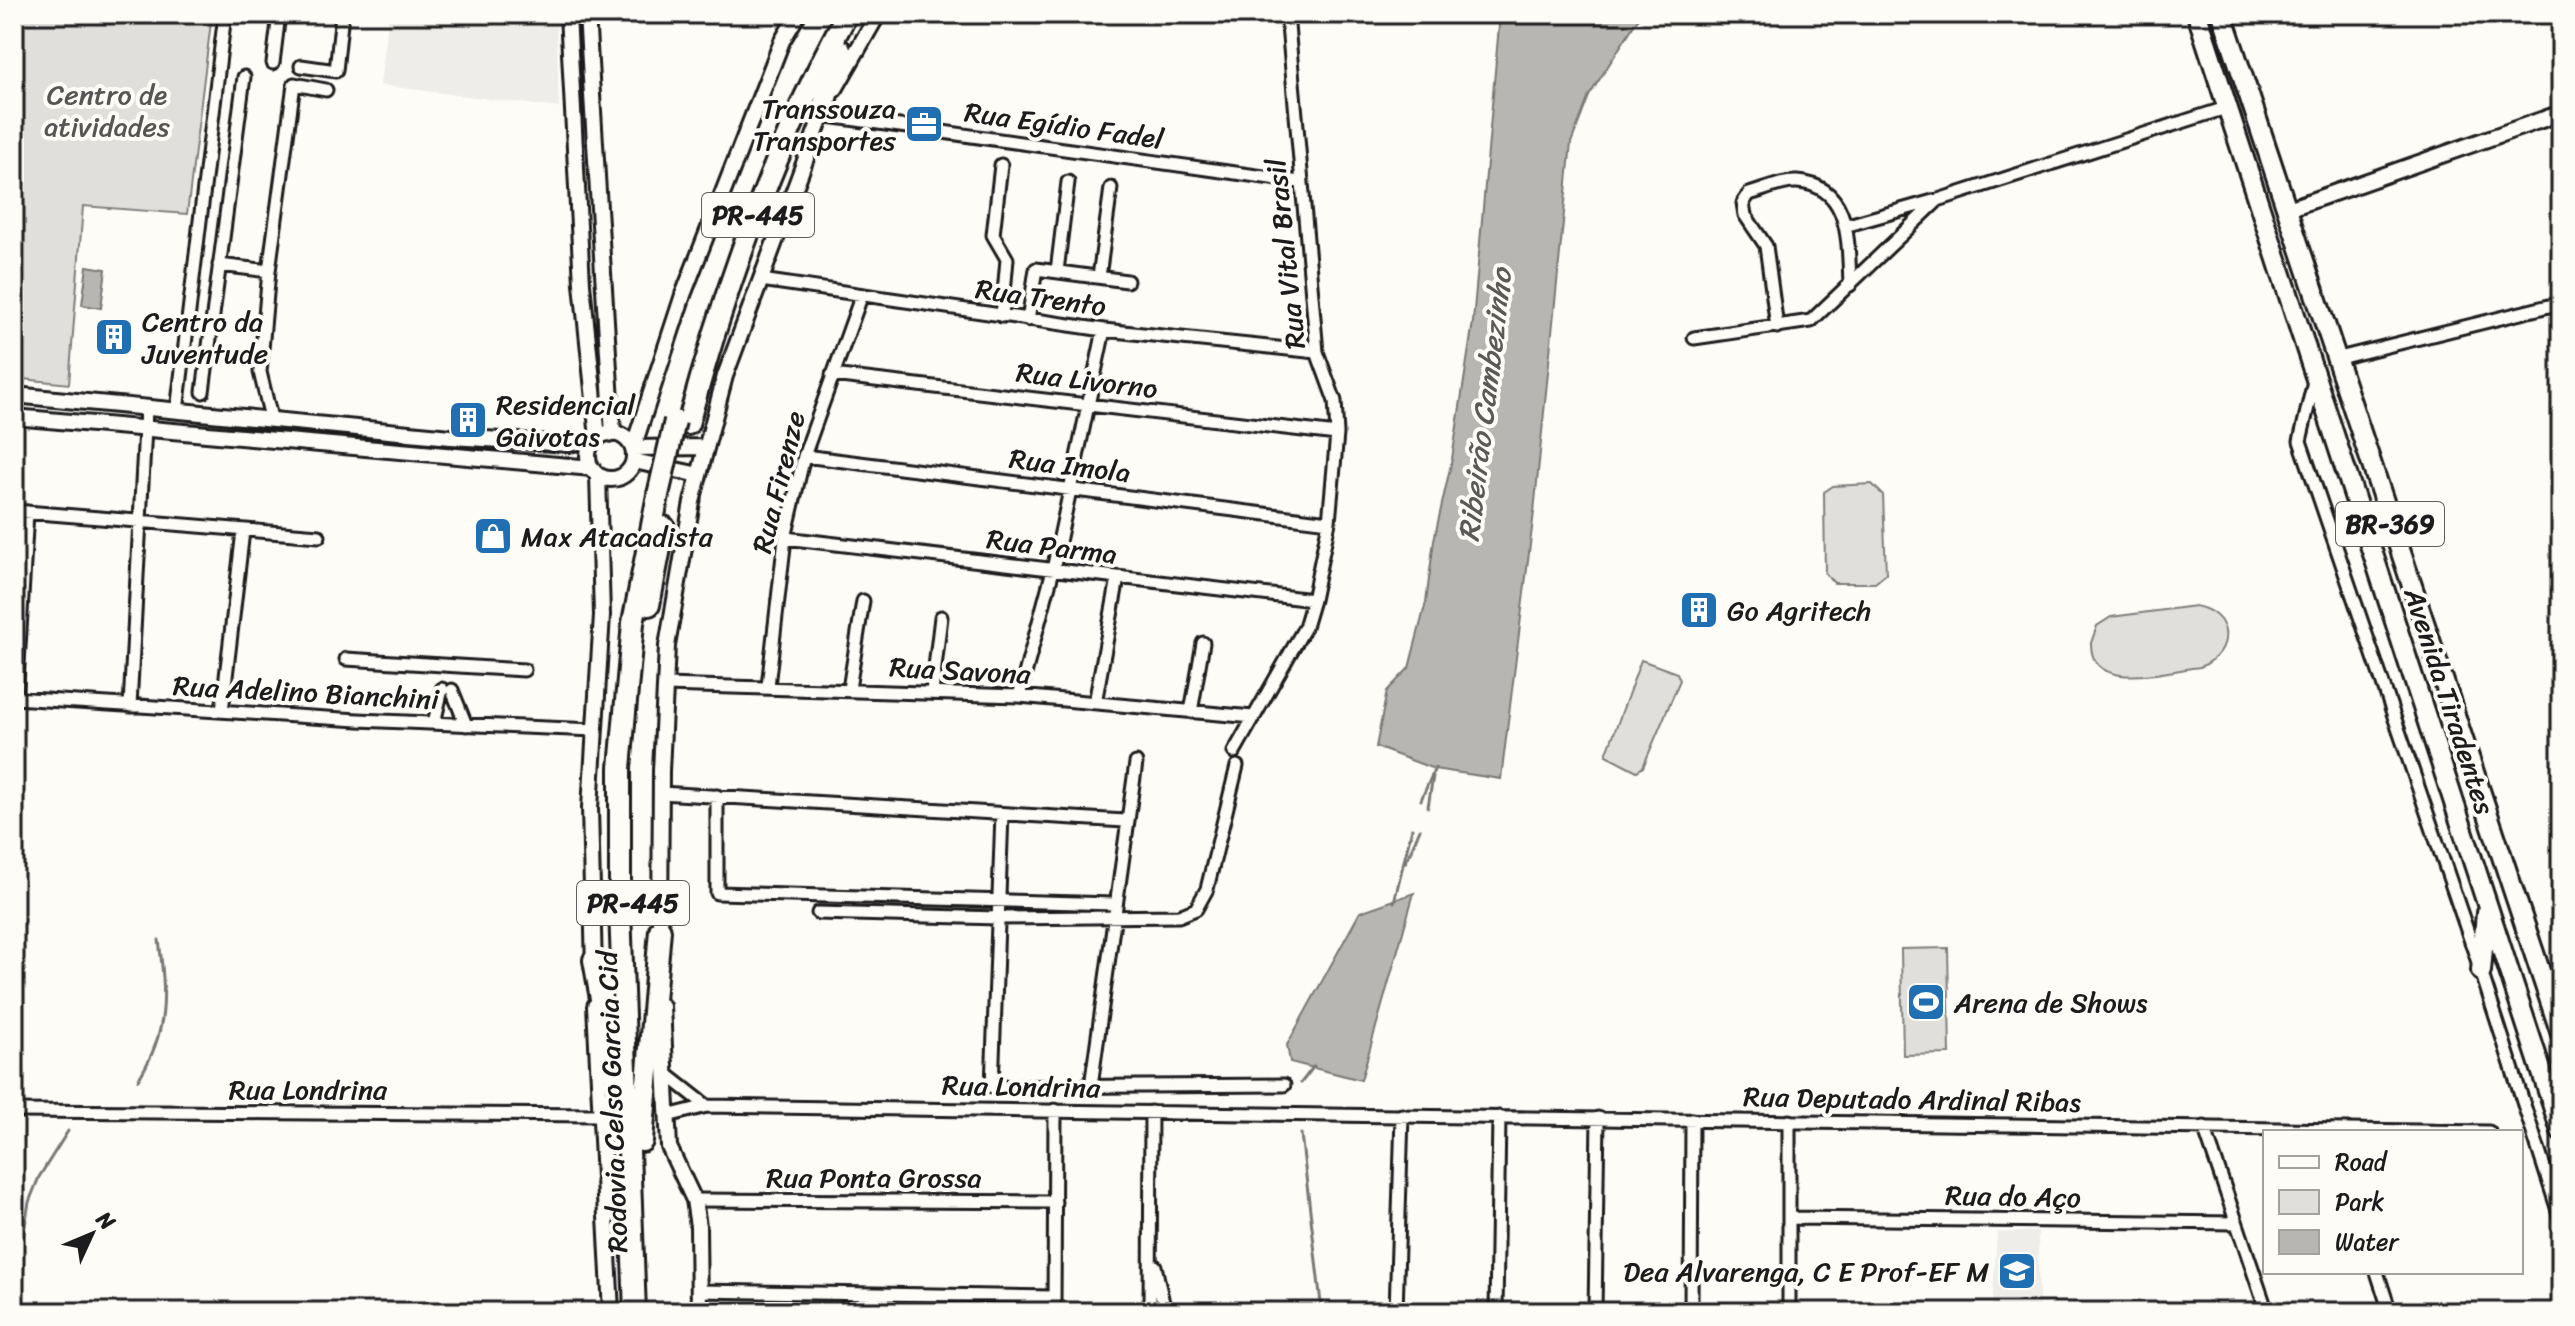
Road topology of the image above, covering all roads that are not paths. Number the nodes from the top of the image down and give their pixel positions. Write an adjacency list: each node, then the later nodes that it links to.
1 (225, 14): 49 (street)
2 (279, 14): 13 (street)
3 (342, 14): 14 (street)
4 (568, 14): 57 (street)
5 (587, 14): 54 (street)
6 (798, 14): 59 (street)
7 (832, 14): 52 (highway, Rodovia Celso Garcia Cid / PR-445)
8 (850, 14): 19 (highway); 52 (highway, Rodovia Celso Garcia Cid / PR-445)
9 (878, 14): 19 (street)
10 (1287, 14): 22 (street, Rua Vital Brasil)
11 (2197, 14): 17 (highway, Avenida Tiradentes / BR-369)
12 (2222, 14): 25 (highway, Avenida Tiradentes / BR-369)
13 (273, 63)
14 (301, 66)
15 (244, 77): 27 (street)
16 (326, 90): 28 (street)
17 (2226, 108): 24 (street); 44 (highway, Avenida Tiradentes / BR-369)
18 (2561, 113): 25 (street)
19 (821, 115): 22 (street, Rua Egídio Fadel); 31 (street)
20 (1001, 165): 36 (street)
21 (1068, 182): 29 (street)
22 (1300, 182): 41 (street, Rua Vital Brasil)
23 (1111, 188): 30 (street)
24 (1938, 200): 26 (street); 33 (street)
25 (2288, 209): 42 (highway, Avenida Tiradentes / BR-369)
26 (1848, 225): 33 (street); 38 (street)
27 (219, 265): 28 (street); 45 (street)
28 (269, 271): 51 (street)
29 (1057, 271): 30 (street); 37 (street)
30 (1099, 277): 32 (street)
31 (761, 280): 34 (street, Rua Trento); 58 (street)
32 (1127, 281)
33 (1850, 285): 38 (street)
34 (861, 297): 36 (street, Rua Trento); 43 (street, Rua Firenze)
35 (2561, 303): 42 (street)
36 (1002, 316): 37 (street, Rua Trento)
37 (1028, 320): 39 (street, Rua Trento)
38 (1777, 327): 40 (street)
39 (1104, 330): 41 (street, Rua Trento); 47 (street)
40 (1694, 338)
41 (1317, 352): 55 (street, Rua Vital Brasil)
42 (2335, 359): 111 (highway, Avenida Tiradentes / BR-369)
43 (832, 375): 47 (street, Rua Livorno); 61 (street, Rua Firenze)
44 (2315, 380): 103 (highway, Avenida Tiradentes / BR-369); 110 (street)
45 (203, 392)
46 (14, 395): 48 (street)
47 (1088, 404): 55 (street, Rua Livorno); 64 (street)
48 (146, 409): 49 (street); 53 (street)
49 (177, 411): 51 (street)
50 (14, 417): 53 (street)
51 (271, 418): 56 (street)
52 (681, 422): 131 (highway, Rodovia Celso Garcia Cid / PR-445, bridge)
53 (144, 430): 60 (street); 67 (street)
54 (613, 434): 57 (street); 59 (street)
55 (1337, 434): 68 (street, Rua Vital Brasil)
56 (451, 437): 57 (street); 60 (street)
57 (598, 438): 62 (street)
58 (706, 447): 59 (street); 63 (street)
59 (633, 454): 62 (street); 63 (street)
60 (425, 455): 62 (street)
61 (804, 456): 64 (street, Rua Imola); 71 (street, Rua Firenze)
62 (595, 471): 94 (street)
63 (699, 475): 81 (street)
64 (1071, 489): 68 (street, Rua Imola); 72 (street)
65 (14, 511): 66 (street)
66 (27, 512): 67 (street); 86 (street)
67 (137, 522): 69 (street); 88 (street)
68 (1329, 522): 74 (street, Rua Vital Brasil)
69 (243, 531): 70 (street); 89 (street)
70 (319, 536)
71 (785, 538): 72 (street, Rua Parma); 82 (street, Rua Firenze)
72 (1053, 570): 73 (street, Rua Parma); 85 (street)
73 (1118, 578): 74 (street, Rua Parma); 87 (street)
74 (1313, 600): 91 (street, Rua Vital Brasil)
75 (863, 601): 83 (street)
76 (941, 617): 84 (street)
77 (1203, 643): 90 (street)
78 (346, 659): 80 (street)
79 (524, 670): 80 (street)
80 (448, 678): 92 (street); 93 (street)
81 (665, 685): 82 (street, Rua Savona); 98 (street)
82 (768, 686): 83 (street, Rua Savona)
83 (849, 689): 84 (street, Rua Savona)
84 (932, 692): 85 (street, Rua Savona)
85 (1019, 696): 87 (street, Rua Savona)
86 (15, 698): 88 (street, Rua Adelino Bianchini)
87 (1095, 703): 90 (street, Rua Savona)
88 (130, 706): 89 (street, Rua Adelino Bianchini)
89 (222, 711): 92 (street, Rua Adelino Bianchini)
90 (1191, 712): 91 (street, Rua Savona)
91 (1253, 717): 95 (street, Rua Vital Brasil)
92 (434, 723): 93 (street, Rua Adelino Bianchini)
93 (466, 725): 94 (street, Rua Adelino Bianchini)
94 (595, 730): 109 (street)
95 (1234, 752)
96 (1136, 763): 101 (street)
97 (1237, 766): 106 (street)
98 (660, 793): 99 (street); 108 (street)
99 (717, 796): 100 (street); 102 (street)
100 (1002, 814): 101 (street); 102 (street)
101 (1125, 821): 104 (street)
102 (998, 901): 104 (street); 107 (street)
103 (2487, 902): 110 (highway); 129 (highway, Avenida Tiradentes / BR-369)
104 (1114, 904): 106 (street)
105 (818, 913): 107 (street)
106 (1112, 917): 107 (street); 114 (street)
107 (998, 918): 114 (street)
108 (660, 930): 112 (street); 131 (highway)
109 (594, 960): 119 (street); 131 (highway)
110 (2481, 971): 130 (street)
111 (2561, 1034)
112 (665, 1073): 115 (street); 122 (street)
113 (1284, 1085): 114 (street)
114 (1091, 1086)
115 (707, 1106): 116 (street, Rua Londrina); 122 (street, Rua Londrina)
116 (1055, 1110): 118 (street, Rua Londrina); 133 (street)
117 (14, 1111): 119 (street, Rua Londrina)
118 (1151, 1112): 120 (street, Rua Londrina); 137 (street)
119 (601, 1115): 141 (street)
120 (1334, 1115): 121 (street, Rua Deputado Ardinal Ribas)
121 (1402, 1115): 123 (street, Rua Deputado Ardinal Ribas); 148 (street)
122 (667, 1116): 132 (street)
123 (1499, 1117): 124 (street, Rua Deputado Ardinal Ribas); 149 (street)
124 (1598, 1118): 125 (street, Rua Deputado Ardinal Ribas); 150 (street)
125 (1692, 1120): 126 (street, Rua Deputado Ardinal Ribas); 151 (street)
126 (1789, 1121): 127 (street, Rua Deputado Ardinal Ribas); 134 (street)
127 (2204, 1127): 128 (street, Rua Deputado Ardinal Ribas); 136 (street)
128 (2332, 1130)
129 (2561, 1131)
130 (2527, 1133): 135 (street)
131 (635, 1146): 142 (highway, Rodovia Celso Garcia Cid / PR-445); 143 (highway, Rodovia Celso Garcia Cid / PR-445)
132 (694, 1200): 133 (street, Rua Ponta Grossa); 139 (street)
133 (1055, 1202): 140 (street)
134 (1789, 1218): 136 (street, Rua do Aço); 152 (street)
135 (2561, 1220)
136 (2236, 1223): 153 (street)
137 (1150, 1246): 146 (street); 147 (street)
138 (2378, 1274): 154 (street)
139 (699, 1291): 140 (street); 144 (street)
140 (1054, 1297): 145 (street)
141 (611, 1312)
142 (635, 1312)
143 (648, 1312)
144 (699, 1312)
145 (1054, 1312)
146 (1150, 1312)
147 (1165, 1312)
148 (1396, 1312)
149 (1496, 1312)
150 (1595, 1312)
151 (1691, 1312)
152 (1789, 1312)
153 (2267, 1312)
154 (2390, 1312)

